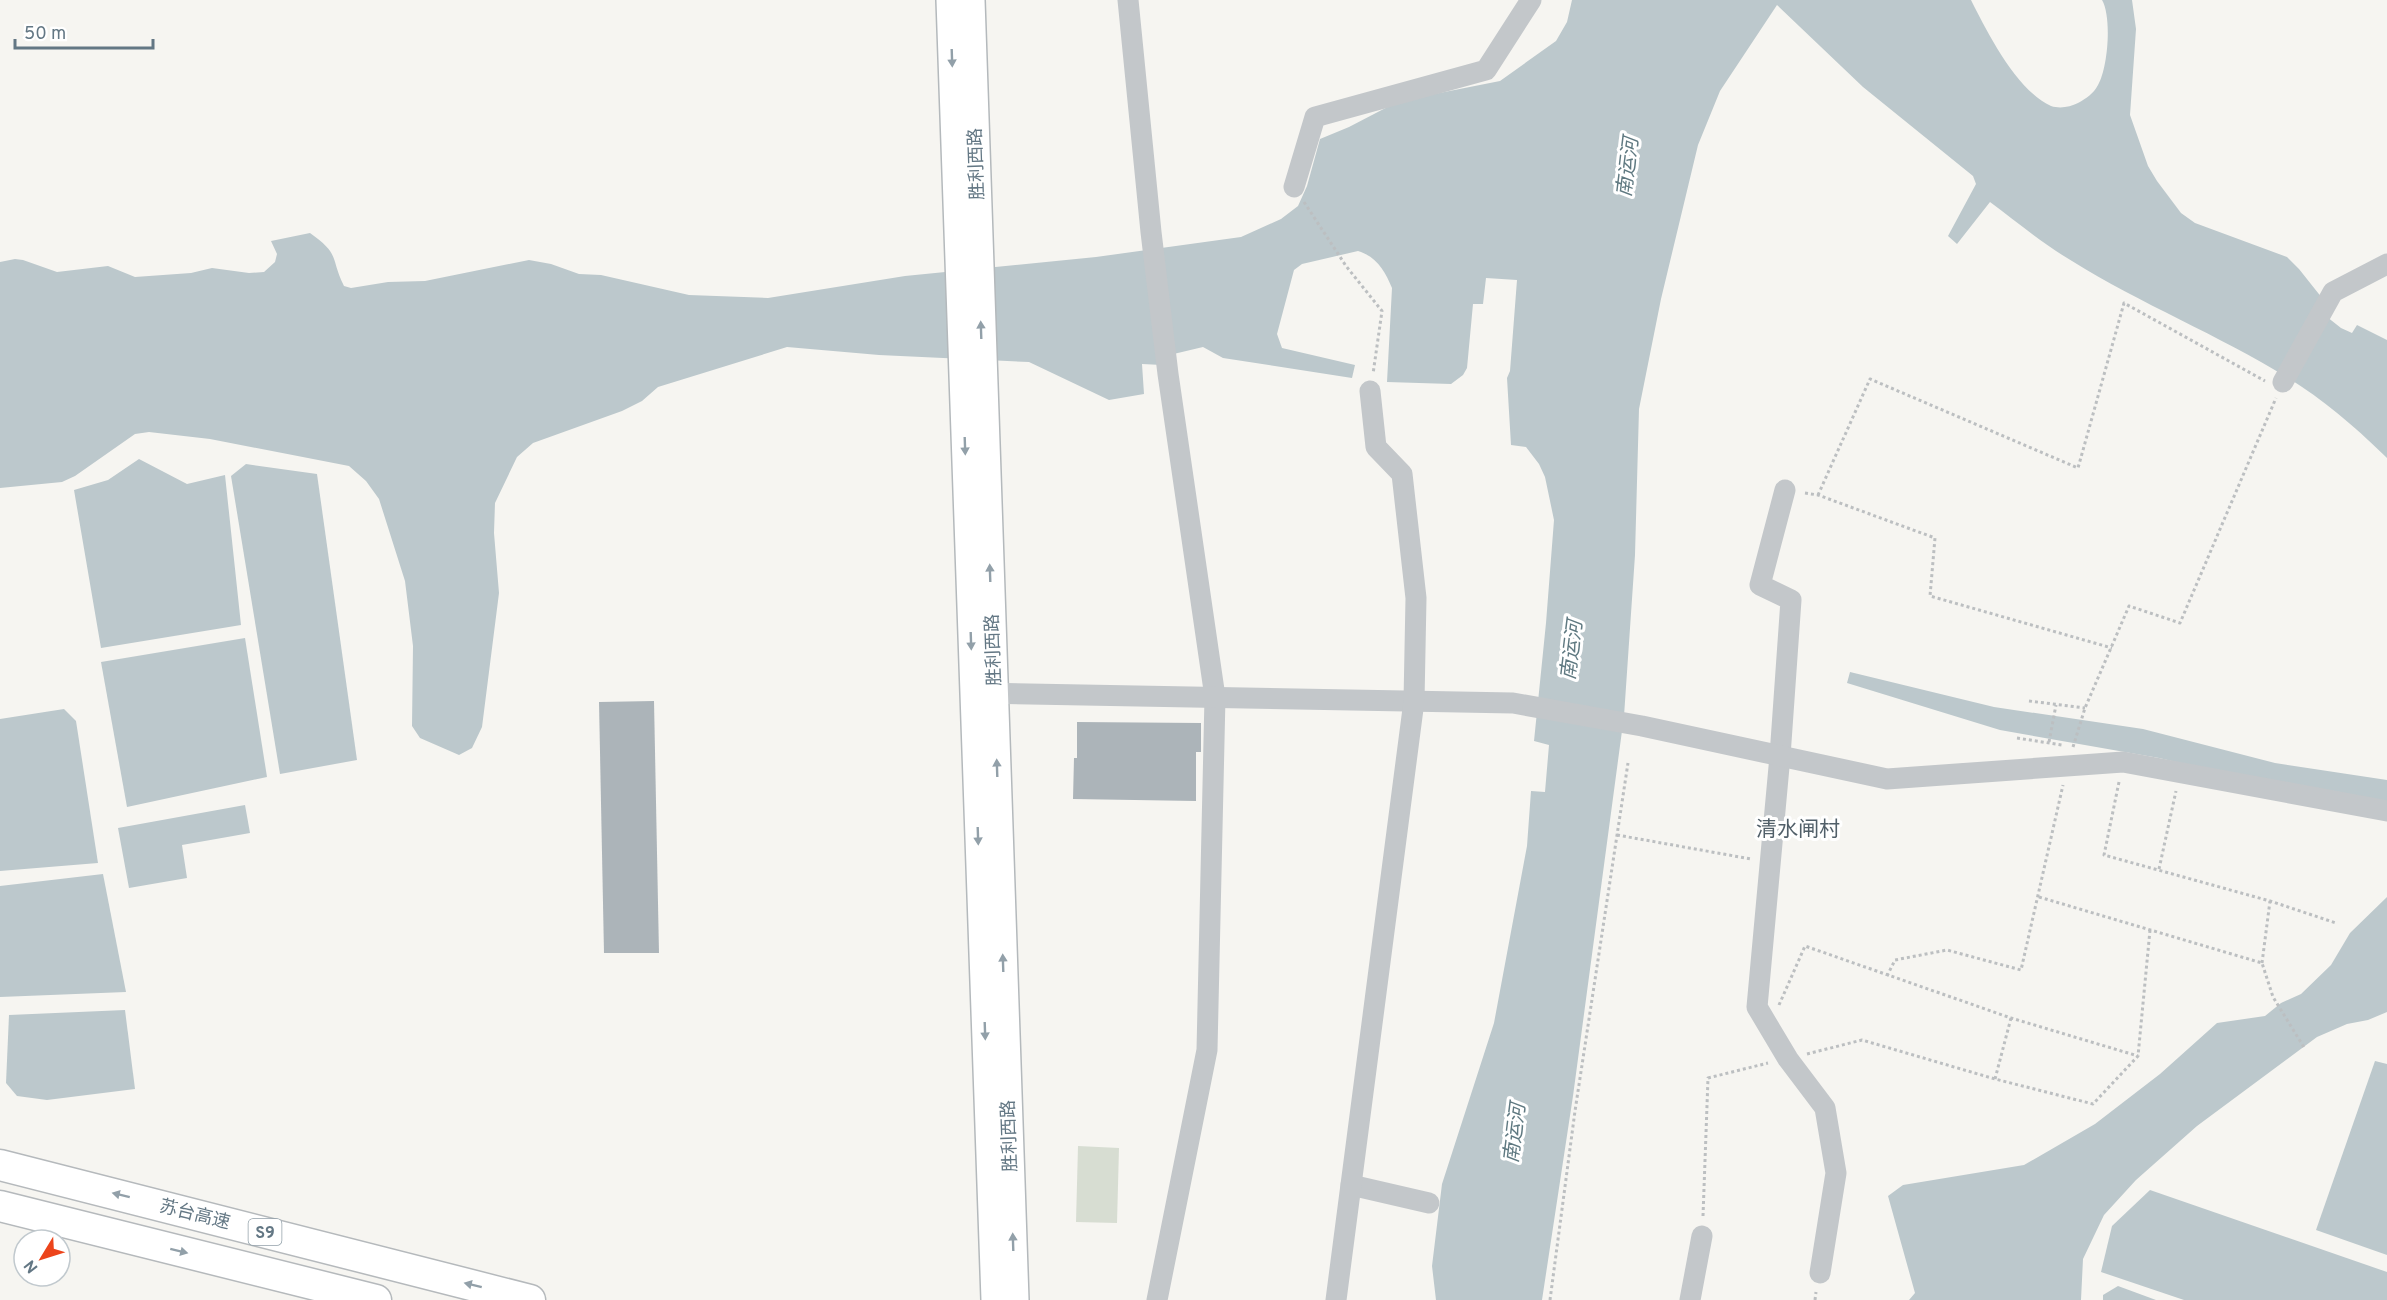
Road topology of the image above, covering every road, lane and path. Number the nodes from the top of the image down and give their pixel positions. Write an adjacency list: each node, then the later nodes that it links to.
1 (950, 0): 6 (main road, 胜利西路, one-way to 6)
2 (971, 0): 6 (main road, 胜利西路)
3 (1128, 0): 14 (street)
4 (1531, 0): 5 (street)
5 (1294, 187): 9 (path)
6 (968, 260): 13 (main road, 胜利西路)
7 (2387, 264): 8 (street)
8 (2281, 386): 11 (path); 12 (path)
9 (1370, 390): 15 (street)
10 (1785, 490): 11 (path); 21 (street)
11 (1818, 495): 12 (path)
12 (2112, 648): 18 (path)
13 (984, 693): 14 (street); 50 (main road, 胜利西路, one-way to 50); 51 (main road, 胜利西路, one-way to 13)
14 (1215, 697): 15 (street); 52 (street)
15 (1414, 701): 21 (street); 43 (street)
16 (2029, 701): 17 (path)
17 (2056, 705): 18 (path); 20 (path)
18 (2085, 708): 20 (path)
19 (2017, 738): 20 (path)
20 (2049, 742)
21 (1780, 756): 24 (street); 28 (street)
22 (2123, 762): 24 (street); 25 (street); 29 (path)
23 (1628, 763): 27 (path)
24 (2067, 766): 30 (path)
25 (2180, 773): 26 (street); 29 (path)
26 (2386, 811)
27 (1617, 835): 28 (path); 54 (path)
28 (1770, 862): 37 (street)
29 (2159, 869): 31 (path)
30 (2039, 897): 33 (path); 35 (path)
31 (2270, 901): 32 (path); 34 (path)
32 (2336, 923)
33 (2150, 930): 34 (path); 39 (path)
34 (2262, 963): 38 (path)
35 (1887, 976): 36 (path); 37 (path)
36 (2011, 1018): 39 (path); 41 (path)
37 (1769, 1026): 40 (street)
38 (2305, 1049)
39 (2138, 1056): 41 (path)
40 (1788, 1059): 41 (path); 46 (path); 47 (street)
41 (1995, 1079)
42 (0, 1164): 49 (highway, 苏台高速 / S9, one-way to 42)
43 (1351, 1185): 44 (street); 53 (street)
44 (1429, 1203)
45 (0, 1206): 48 (highway, S9, one-way to 48)
46 (1702, 1236): 55 (street)
47 (1820, 1273)
48 (376, 1300)
49 (530, 1300)
50 (995, 1300)
51 (1015, 1300)
52 (1157, 1300)
53 (1336, 1300)
54 (1550, 1300)
55 (1690, 1300)

